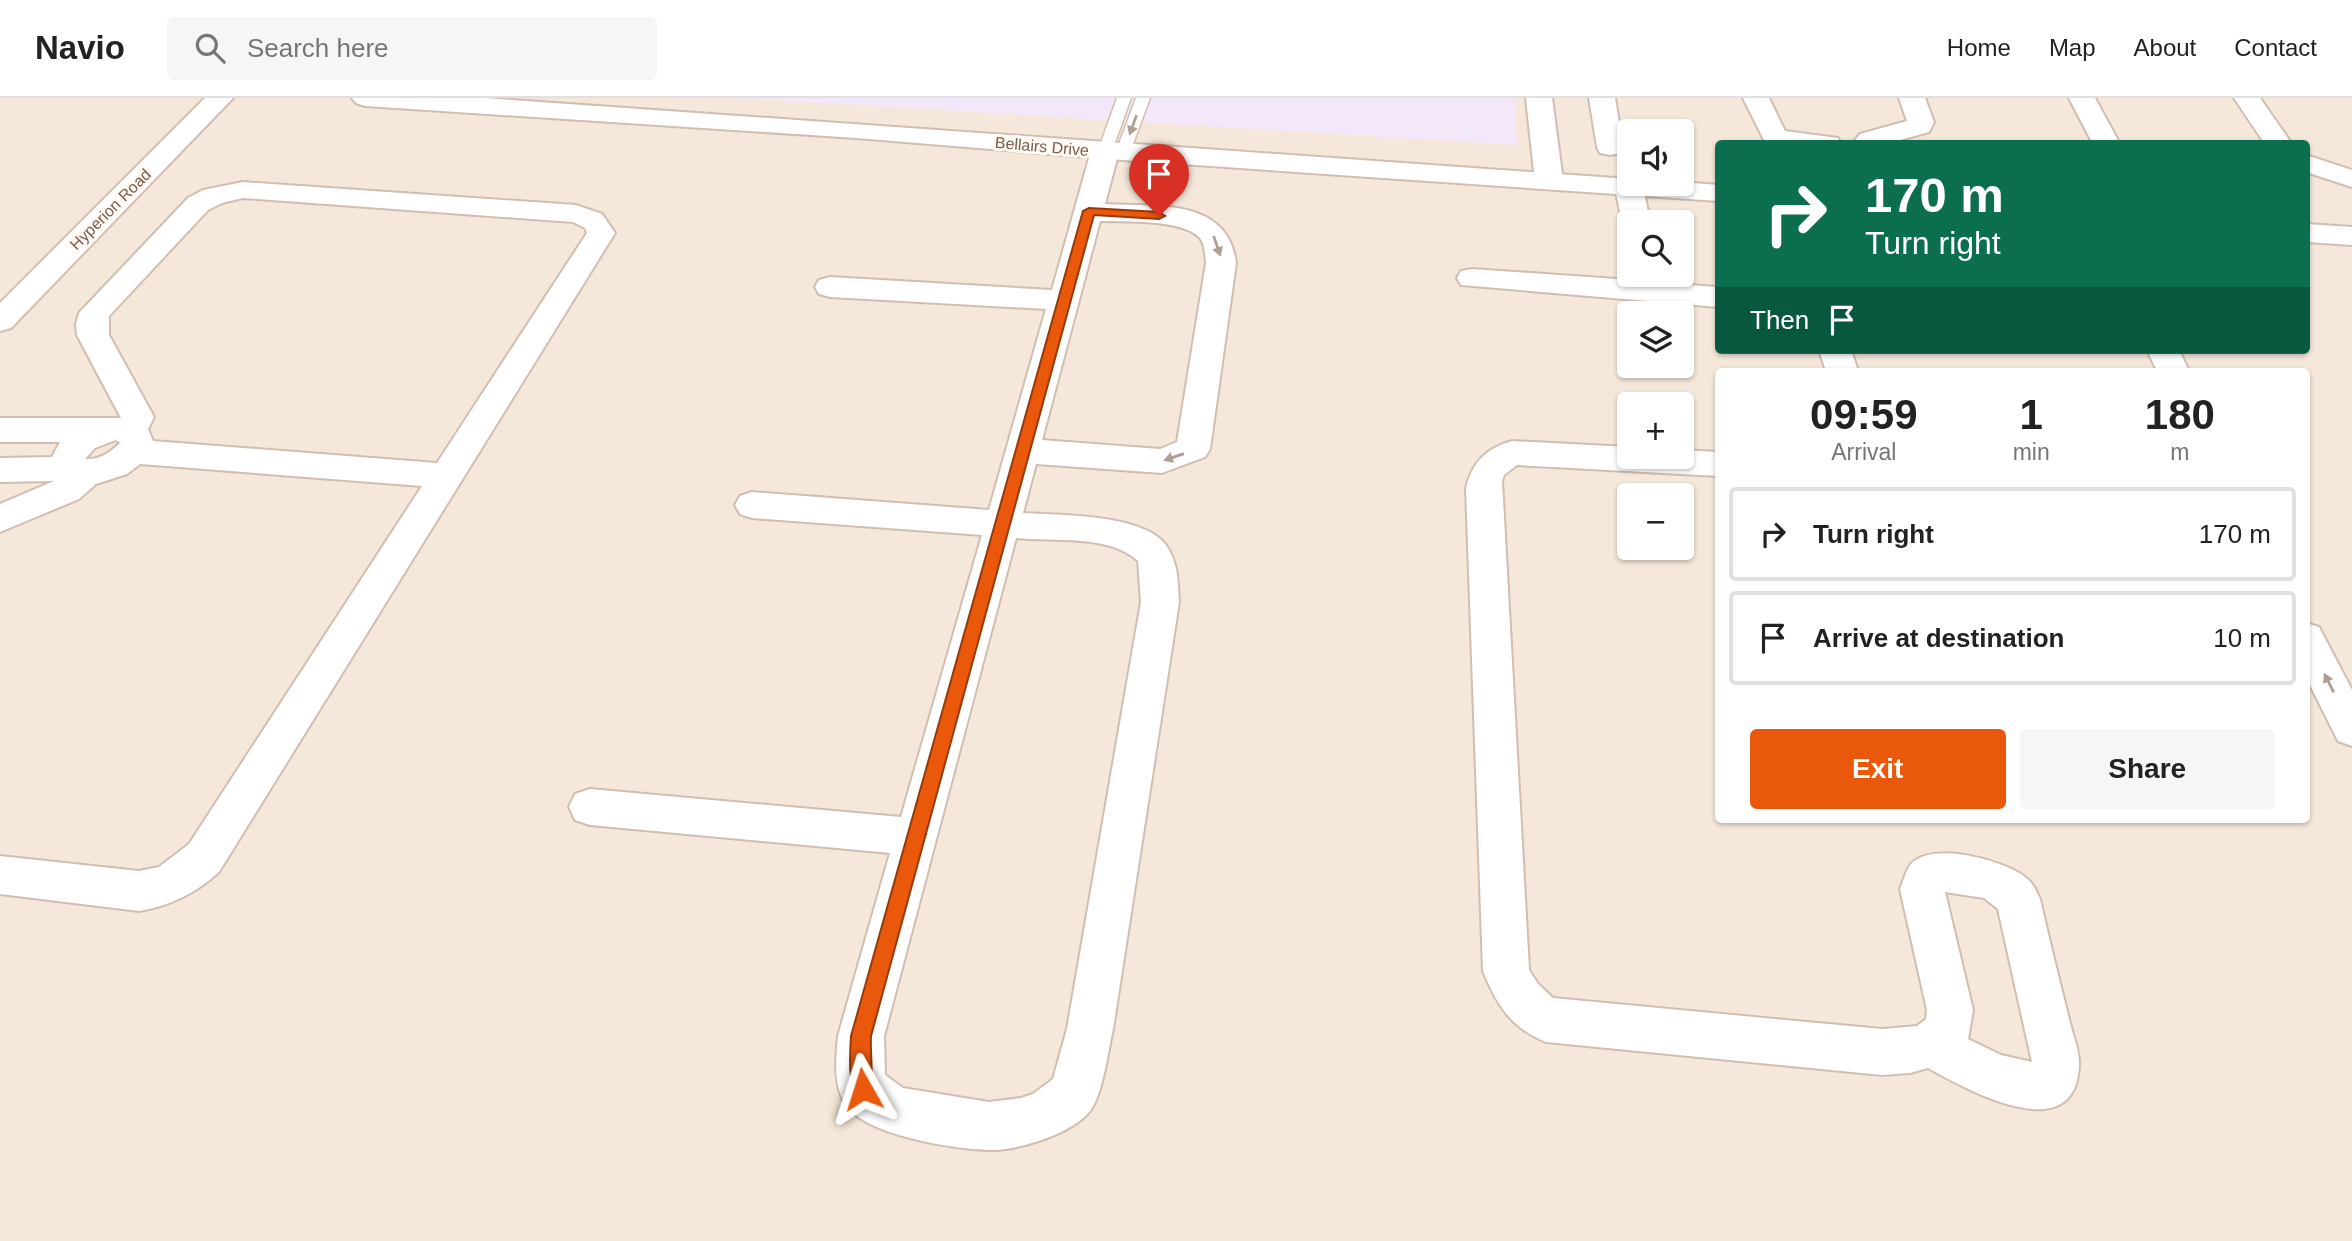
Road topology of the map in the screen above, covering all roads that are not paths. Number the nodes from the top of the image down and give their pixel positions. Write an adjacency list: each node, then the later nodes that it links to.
1 (220, 98): 32 (street, Hyperion Road)
2 (1124, 98): 16 (lane)
3 (1143, 98): 16 (lane, one-way to 16)
4 (1539, 98): 19 (street)
5 (1602, 98): 15 (street)
6 (1756, 98): 11 (street)
7 (1912, 98): 12 (street)
8 (2082, 98): 13 (street)
9 (2246, 98): 14 (street)
10 (380, 99): 16 (street, Bellairs Drive)
11 (1784, 140)
12 (1869, 140)
13 (2105, 140)
14 (2276, 140)
15 (1610, 147)
16 (1114, 151): 19 (street, Bellairs Drive); 23 (street)
17 (2310, 164): 18 (street)
18 (2352, 178)
19 (1549, 181): 20 (street, Bellairs Drive)
20 (1617, 186)
21 (1694, 191): 22 (street, Bellairs Drive)
22 (1715, 193)
23 (1089, 211): 31 (street); 35 (street, one-way to 35)
24 (2310, 233): 25 (street)
25 (2352, 236)
26 (1472, 278): 27 (street)
27 (1617, 282)
28 (830, 287): 31 (street)
29 (1667, 287): 30 (street)
30 (1715, 296)
31 (1065, 300): 35 (street)
32 (0, 321)
33 (0, 430): 34 (street)
34 (121, 438): 38 (street); 39 (street); 39 (street)
35 (1024, 451): 42 (street)
36 (1715, 464): 48 (street)
37 (0, 470): 38 (street)
38 (80, 471): 41 (street)
39 (447, 476): 47 (street)
40 (752, 505): 42 (street)
41 (0, 519)
42 (1004, 524): 46 (street); 46 (street)
43 (2310, 646): 44 (street, one-way to 43)
44 (2352, 729)
45 (590, 807): 46 (street)
46 (916, 837)
47 (0, 875)
48 (1933, 1045): 48 (street)

